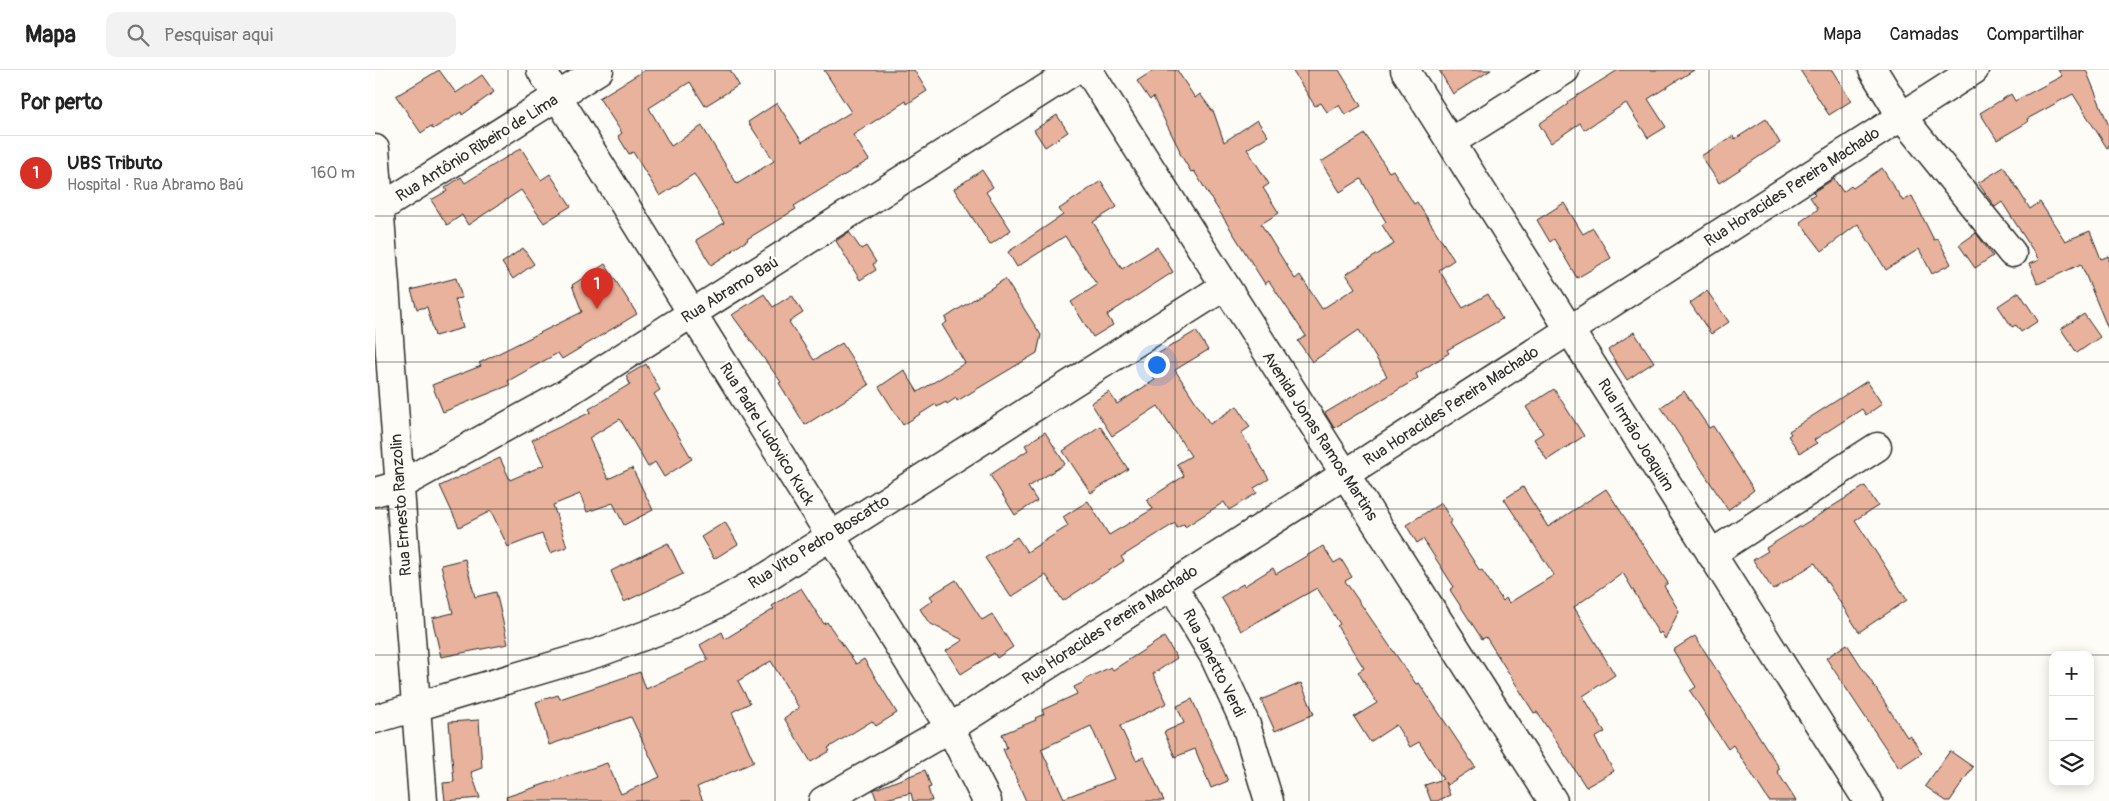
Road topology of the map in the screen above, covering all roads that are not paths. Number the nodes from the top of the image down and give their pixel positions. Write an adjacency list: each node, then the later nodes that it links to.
1 (541, 70): 9 (street, Rua Padre Ludovico Kuck)
2 (599, 70): 9 (street, Rua Antônio Ribeiro de Lima)
3 (1075, 70): 17 (street, Rua Abramo Baú)
4 (1088, 70): 16 (street, Avenida Jonas Ramos Martins)
5 (1405, 70): 11 (street, Rua Irmão Joaquim)
6 (1565, 70): 11 (street)
7 (1873, 70): 10 (street)
8 (1974, 70): 10 (street, Rua Horacides Pereira Machado)
9 (558, 96): 13 (street, Rua Antônio Ribeiro de Lima); 17 (street, Rua Padre Ludovico Kuck)
10 (1902, 116): 14 (street); 18 (street, Rua Horacides Pereira Machado)
11 (1451, 142): 18 (street, Rua Irmão Joaquim)
12 (375, 149): 13 (street, Rua Ernesto Ranzolin)
13 (379, 209): 15 (street, Rua Ernesto Ranzolin)
14 (2013, 253)
15 (379, 266): 21 (street, Rua Ernesto Ranzolin)
16 (1225, 286): 20 (street, Avenida Jonas Ramos Martins); 22 (street, Rua Vito Pedro Boscatto)
17 (693, 313): 21 (street, Rua Abramo Baú); 22 (street, Rua Padre Ludovico Kuck)
18 (1570, 330): 20 (street, Rua Horacides Pereira Machado); 23 (street, Rua Irmão Joaquim)
19 (1877, 448): 23 (street)
20 (1345, 474): 24 (street, Rua Horacides Pereira Machado); 32 (street, Avenida Jonas Ramos Martins)
21 (387, 489): 25 (street, Rua Ernesto Ranzolin)
22 (831, 536): 25 (street, Rua Vito Pedro Boscatto); 27 (street, Rua Padre Ludovico Kuck)
23 (1711, 554): 33 (street, Rua Irmão Joaquim)
24 (1172, 585): 27 (street, Rua Horacides Pereira Machado); 31 (street, Rua Janetto Verdi)
25 (416, 707): 26 (street, Rua Vito Pedro Boscatto); 28 (street, Rua Ernesto Ranzolin)
26 (375, 719)
27 (950, 728): 29 (street, Rua Horacides Pereira Machado); 30 (street, Rua Padre Ludovico Kuck)
28 (423, 801)
29 (823, 801)
30 (987, 801)
31 (1269, 801)
32 (1553, 801)
33 (1867, 801)

